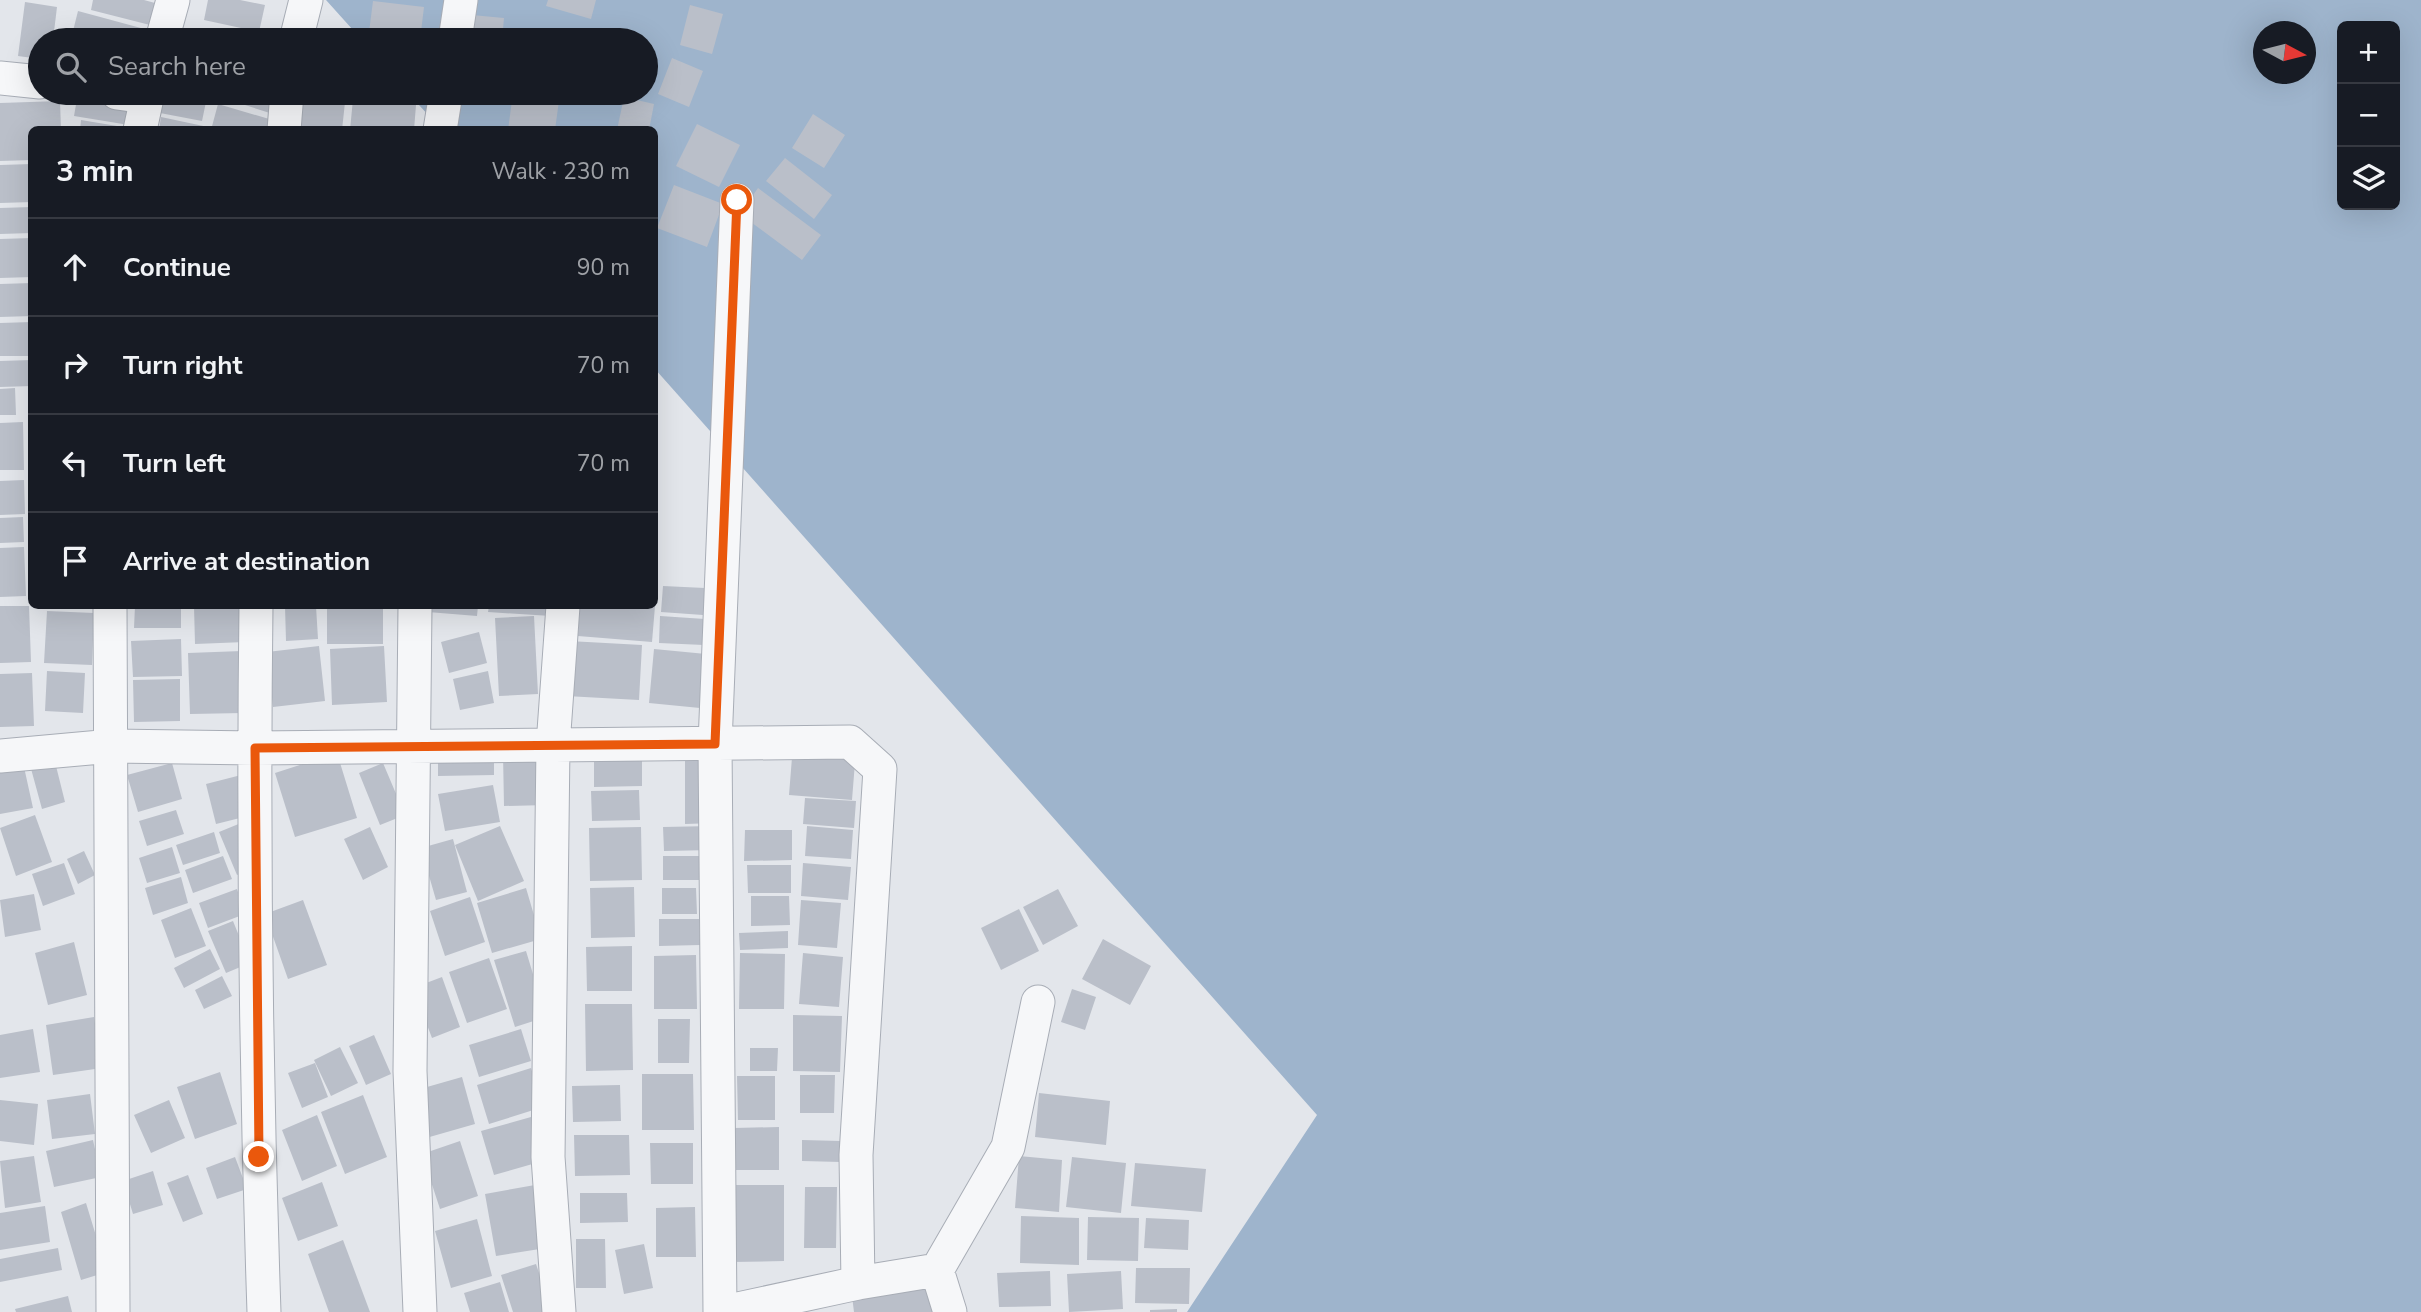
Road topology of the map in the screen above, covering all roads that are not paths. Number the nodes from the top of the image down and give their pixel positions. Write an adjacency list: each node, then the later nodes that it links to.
1 (173, 0): 4 (street)
2 (306, 0): 5 (street)
3 (461, 0): 6 (street)
4 (165, 28)
5 (299, 28)
6 (457, 28)
7 (0, 78): 8 (street)
8 (28, 81)
9 (138, 105): 12 (street)
10 (286, 105): 13 (street)
11 (444, 105): 14 (street)
12 (140, 126)
13 (284, 126)
14 (441, 126)
15 (737, 200): 20 (street)
16 (110, 609): 21 (street)
17 (256, 609): 24 (street)
18 (415, 609): 22 (street)
19 (563, 609): 23 (street)
20 (715, 744): 23 (street); 28 (street); 33 (street)
21 (112, 746): 24 (street); 25 (street); 29 (street)
22 (412, 746): 23 (street); 24 (street); 31 (street)
23 (553, 746): 32 (street)
24 (255, 748): 30 (street)
25 (0, 755)
26 (1038, 1002): 27 (street)
27 (937, 1270): 28 (street); 34 (street)
28 (858, 1283): 33 (street)
29 (113, 1312)
30 (264, 1312)
31 (420, 1312)
32 (559, 1312)
33 (722, 1312)
34 (950, 1312)

